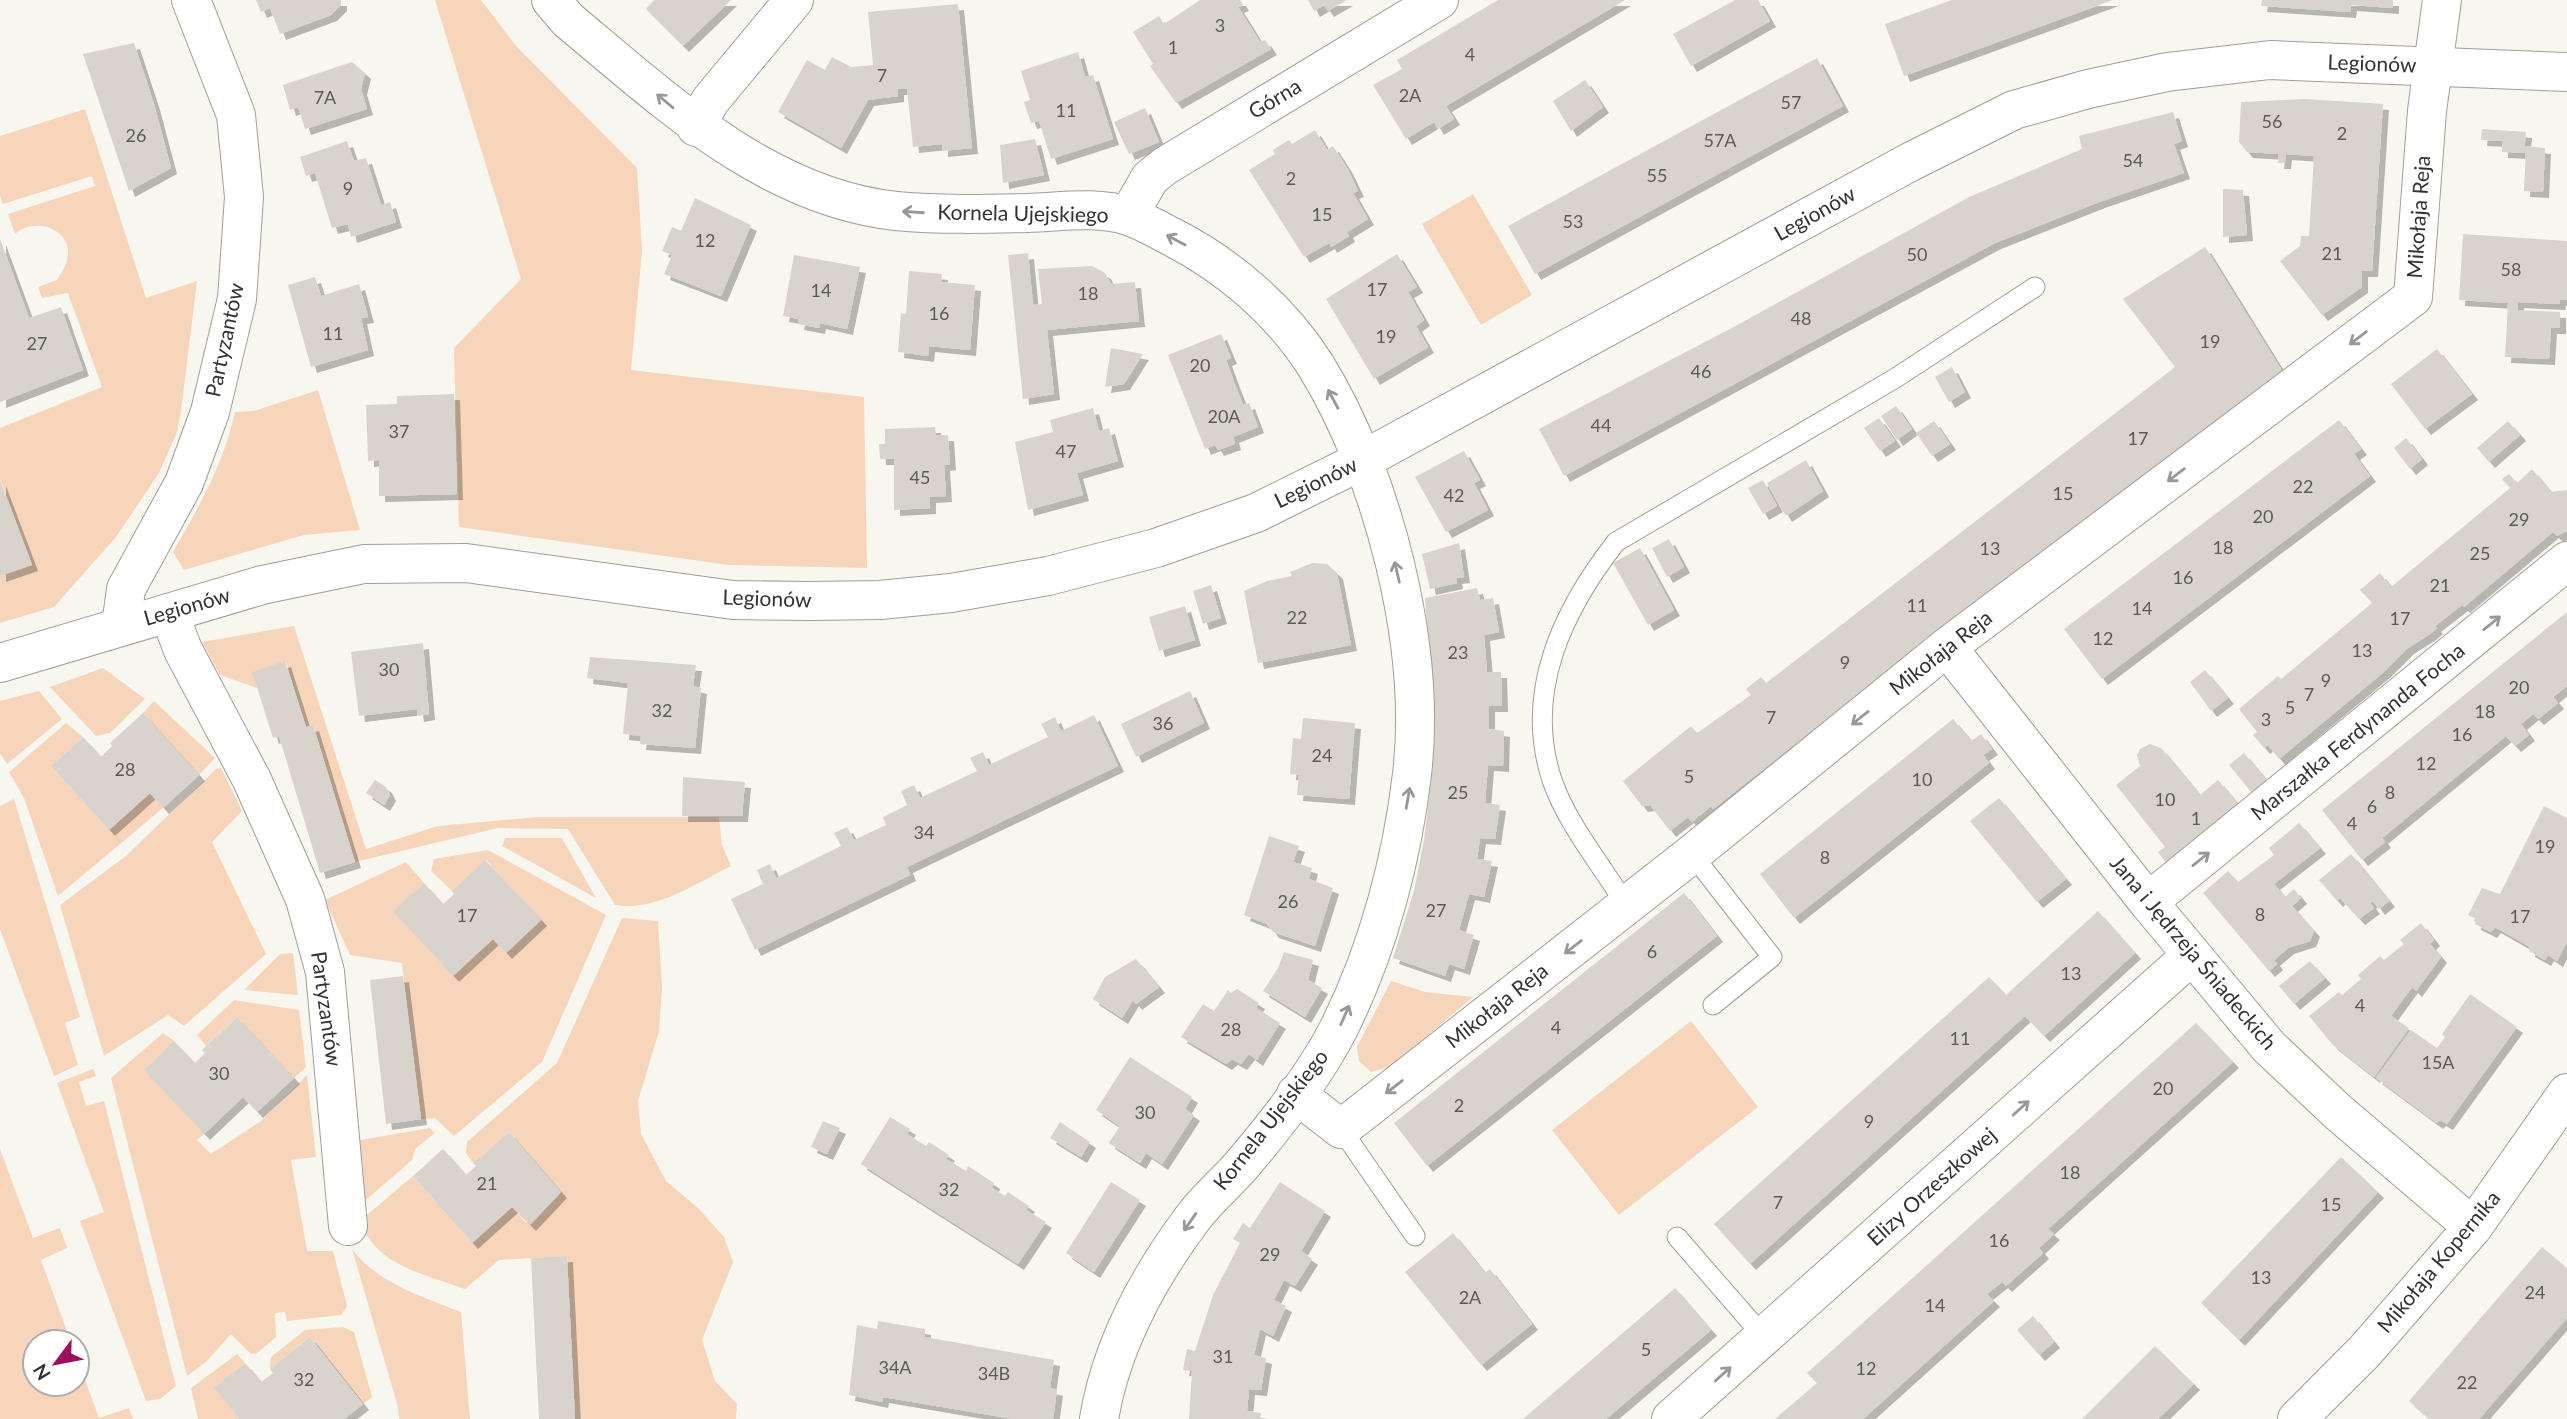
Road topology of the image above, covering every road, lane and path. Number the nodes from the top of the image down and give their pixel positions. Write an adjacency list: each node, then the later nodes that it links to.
1 (191, 0): 14 (street, Partyzantów)
2 (551, 0): 8 (street, Kornela Ujejskiego, one-way to 2)
3 (794, 0): 8 (street)
4 (1439, 0): 9 (street, Górna)
5 (2442, 0): 6 (street, Mikołaja Reja)
6 (2433, 67): 7 (street, Legionów); 11 (street, Legionów); 15 (street, Mikołaja Reja, one-way to 15)
7 (2567, 72)
8 (696, 127): 9 (street, Kornela Ujejskiego, one-way to 8)
9 (1128, 216): 11 (street, Kornela Ujejskiego, one-way to 9)
10 (2035, 287): 19 (lane)
11 (1361, 461): 13 (street, Legionów); 23 (street, Kornela Ujejskiego, one-way to 11)
12 (2567, 561): 18 (street, Marszałka Ferdynanda Focha, one-way to 12)
13 (169, 613): 14 (street, Legionów); 25 (street, Partyzantów)
14 (121, 626): 16 (street, Legionów)
15 (1947, 647): 17 (street, Mikołaja Reja, one-way to 17); 18 (street, Jana i Jędrzeja Śniadeckich)
16 (0, 663)
17 (1692, 854): 19 (street, Mikołaja Reja); 21 (lane)
18 (2148, 902): 20 (street, Jana i Jędrzeja Śniadeckich)
19 (1626, 905): 24 (street, Mikołaja Reja, one-way to 24)
20 (2192, 955): 26 (street, Jana i Jędrzeja Śniadeckich); 29 (street, Elizy Orzeszkowej, one-way to 20)
21 (1713, 1005)
22 (2567, 1093): 26 (street, Mikołaja Kopernika)
23 (1296, 1094): 24 (street); 30 (street, Kornela Ujejskiego, one-way to 30)
24 (1340, 1129): 27 (lane)
25 (348, 1226)
26 (2473, 1227): 32 (street, Mikołaja Kopernika)
27 (1415, 1236)
28 (1677, 1237): 29 (lane)
29 (1764, 1337): 31 (street, Elizy Orzeszkowej, one-way to 29)
30 (1099, 1419)
31 (1671, 1419)
32 (2297, 1419)

